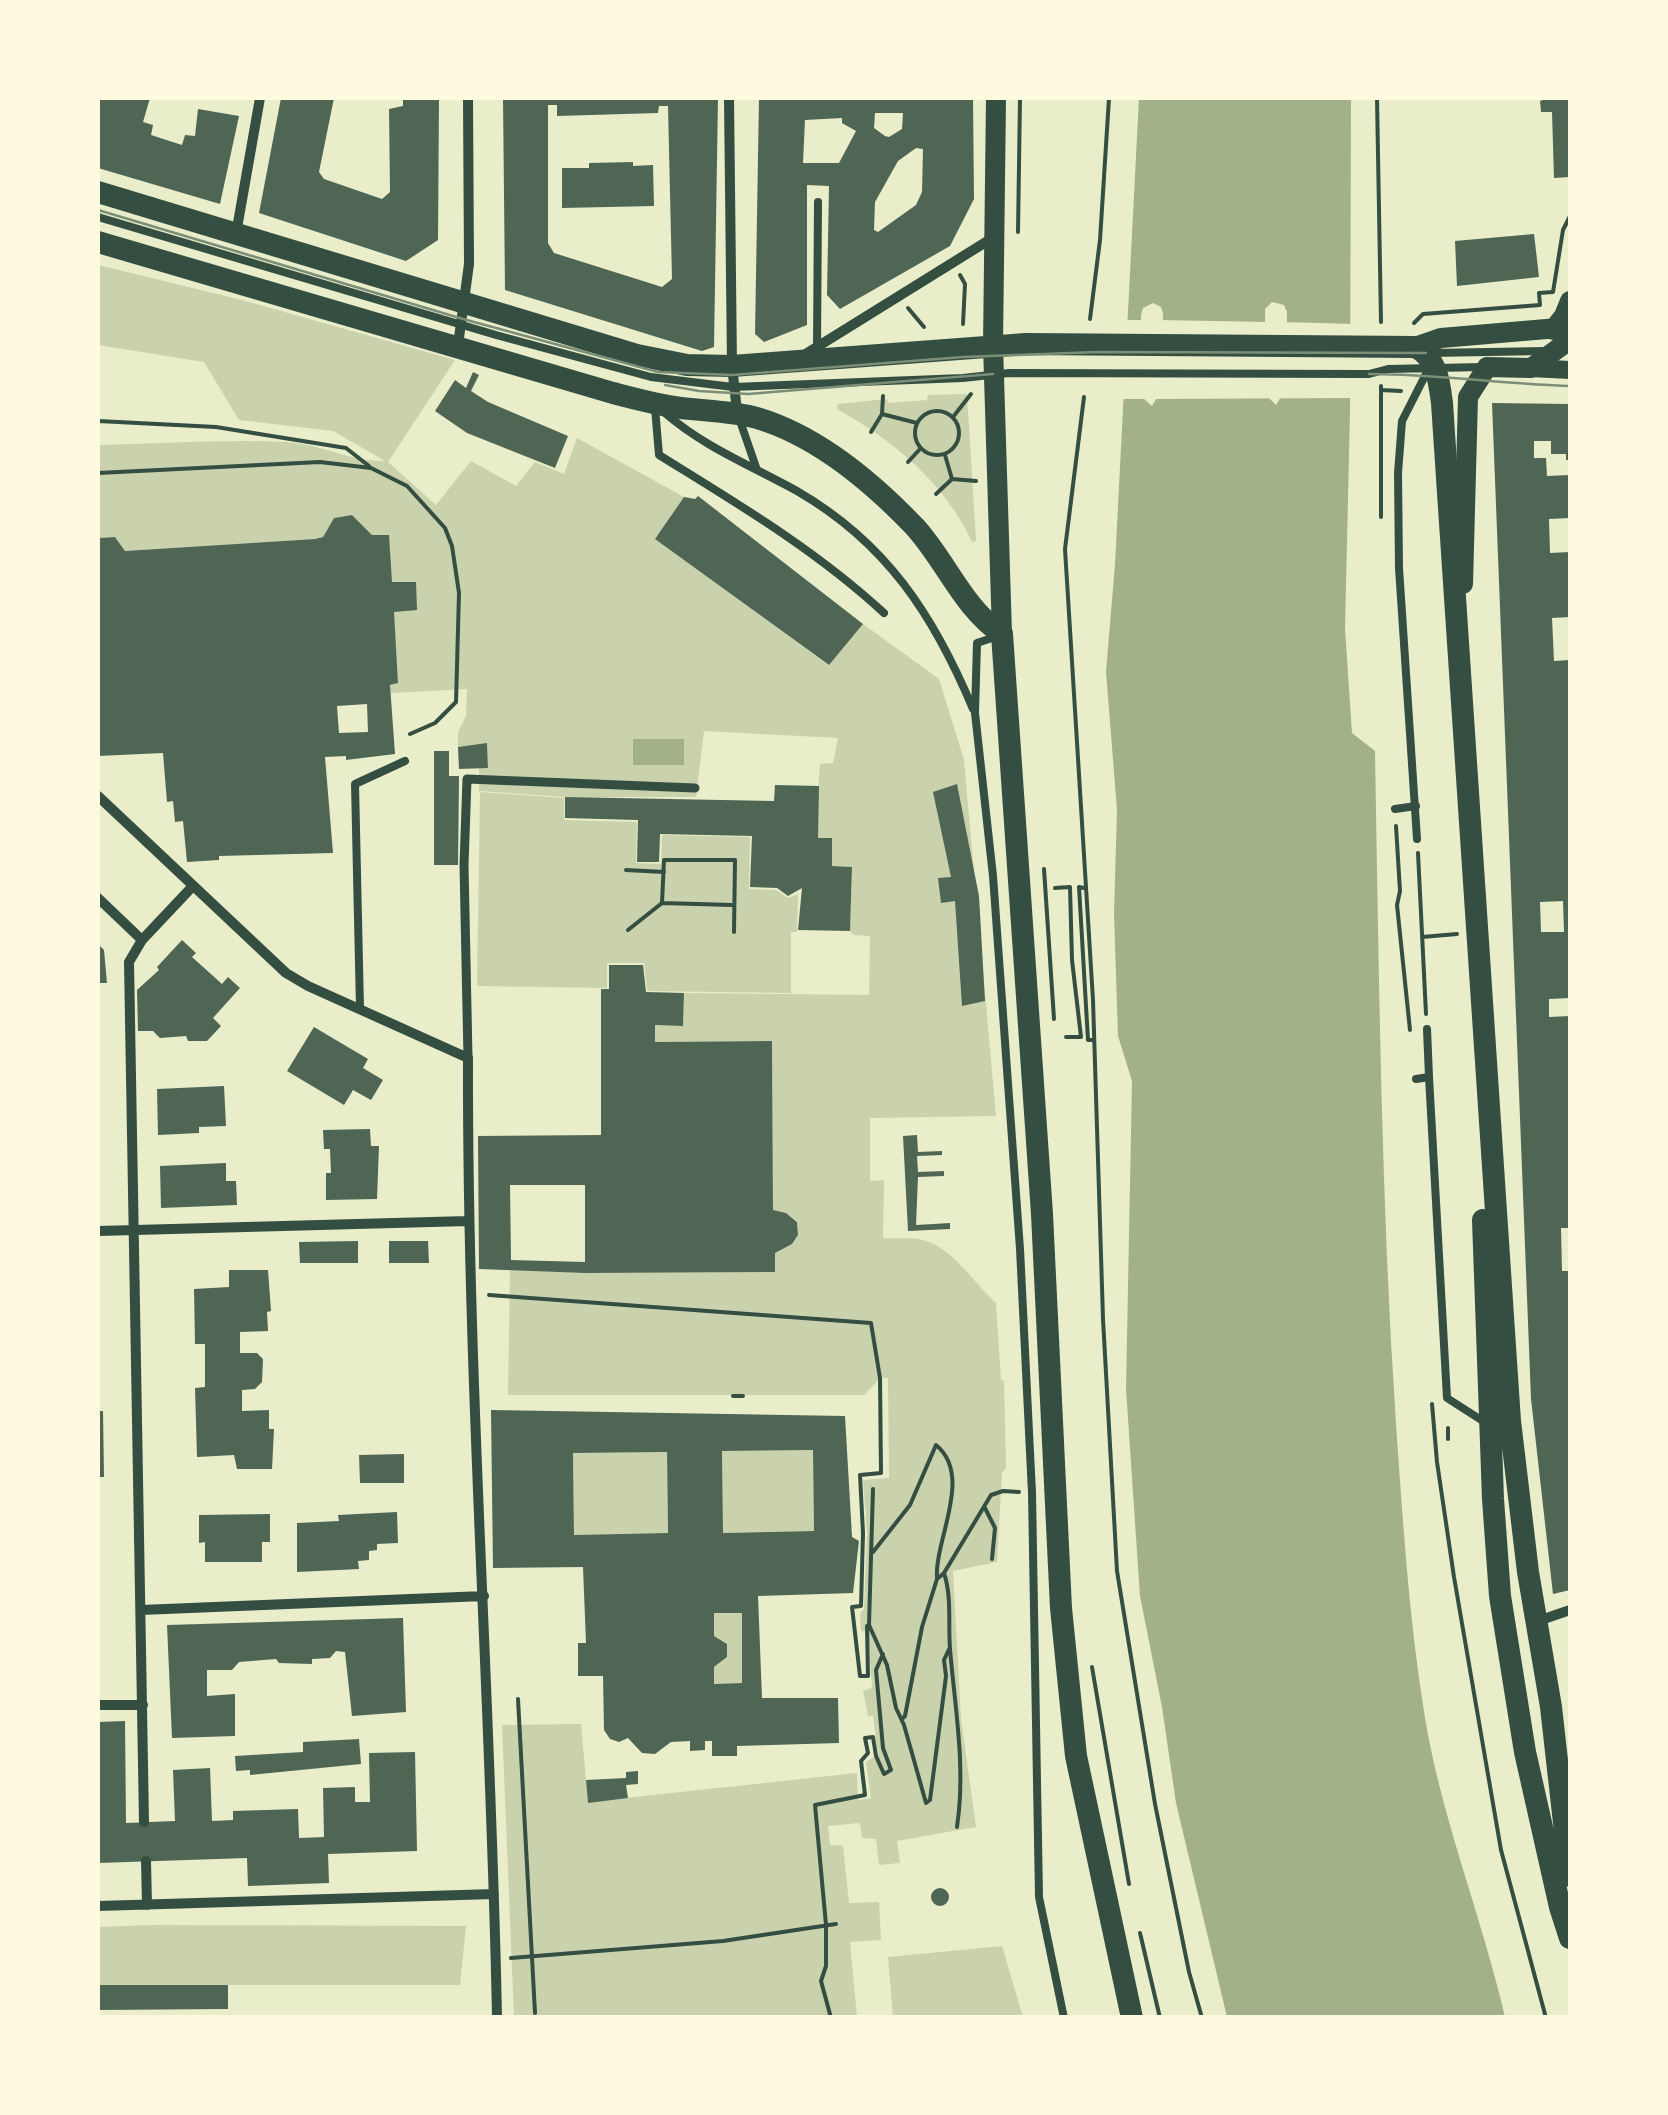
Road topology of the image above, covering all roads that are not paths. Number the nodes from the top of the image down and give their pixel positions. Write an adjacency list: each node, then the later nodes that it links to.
1 (260, 98): 8 (street)
2 (468, 98): 12 (street)
3 (729, 98): 22 (street)
4 (996, 98): 9 (main road)
5 (98, 192): 8 (main road)
6 (818, 202): 15 (lane)
7 (98, 217): 12 (lane)
8 (236, 234): 12 (main road)
9 (994, 237): 14 (main road); 15 (street)
10 (98, 242): 12 (main road)
11 (1570, 301): 13 (main road)
12 (462, 325): 22 (main road); 23 (main road)
13 (1564, 340): 16 (main road); 19 (main road)
14 (1003, 345): 16 (main road); 17 (main road); 21 (main road)
15 (816, 347): 17 (street)
16 (1429, 355): 18 (lane); 21 (lane); 28 (main road); 33 (lane)
17 (793, 362): 22 (main road)
18 (1487, 367): 19 (main road); 28 (main road)
19 (1530, 368): 20 (street)
20 (1570, 370)
21 (994, 374): 22 (lane); 27 (main road)
22 (732, 377): 24 (street)
23 (654, 404): 24 (main road); 25 (lane); 26 (lane)
24 (738, 414): 25 (lane); 27 (main road)
25 (758, 470): 29 (lane)
26 (884, 613)
27 (1002, 634): 29 (lane); 64 (main road)
28 (1459, 696): 44 (main road)
29 (975, 713): 63 (lane)
30 (406, 761): 39 (lane)
31 (696, 788): 41 (street)
32 (98, 796): 36 (street)
33 (1416, 806): 34 (lane); 35 (lane)
34 (1396, 809)
35 (1417, 839)
36 (192, 887): 38 (street); 39 (street)
37 (98, 898): 38 (street)
38 (142, 940): 46 (street)
39 (360, 1008): 41 (street)
40 (1427, 1028): 43 (lane)
41 (468, 1058): 45 (street)
42 (1416, 1078): 43 (lane)
43 (1429, 1078): 48 (lane)
44 (1486, 1101): 48 (main road); 52 (main road)
45 (468, 1221): 46 (street); 49 (street)
46 (134, 1230): 47 (street); 50 (street)
47 (98, 1231)
48 (1491, 1426): 61 (main road)
49 (484, 1596): 50 (street); 58 (street)
50 (141, 1610): 53 (street)
51 (1570, 1610): 52 (street)
52 (1538, 1622): 57 (main road)
53 (143, 1705): 54 (street); 55 (street)
54 (98, 1706)
55 (144, 1822)
56 (146, 1861): 59 (street)
57 (1570, 1876)
58 (494, 1894): 59 (street); 62 (street)
59 (148, 1905): 60 (street)
60 (98, 1906)
61 (1570, 1938)
62 (498, 2018)
63 (1064, 2018)
64 (1132, 2018)

